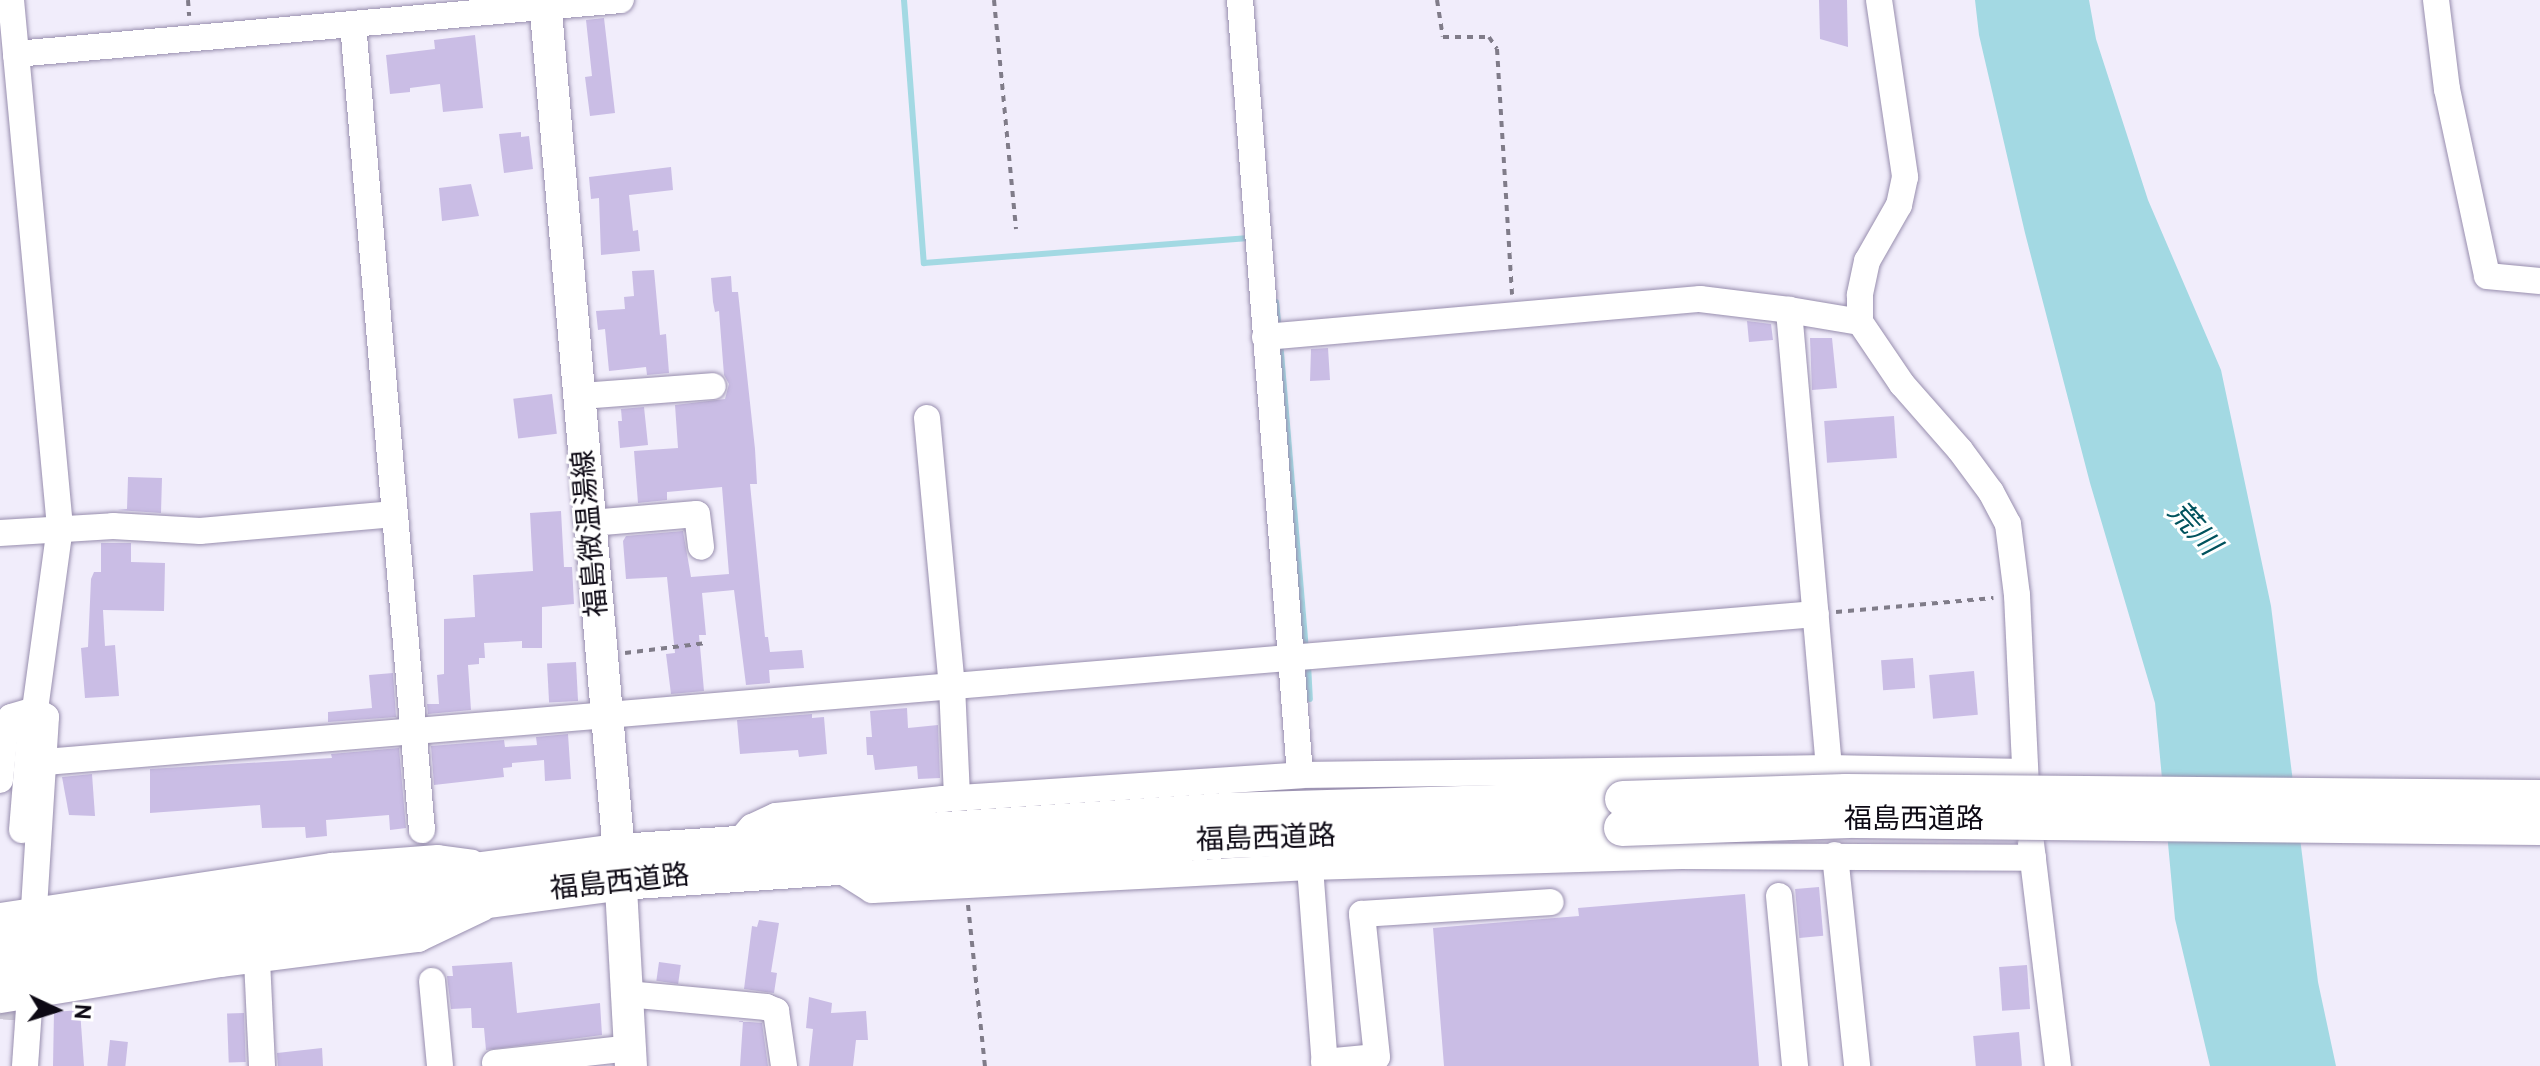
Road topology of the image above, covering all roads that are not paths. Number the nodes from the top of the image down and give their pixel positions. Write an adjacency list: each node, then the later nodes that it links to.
1 (11, 0): 8 (street)
2 (621, 0): 6 (street)
3 (1240, 0): 12 (street)
4 (1879, 0): 11 (street)
5 (2436, 0): 9 (street)
6 (546, 3): 7 (street); 14 (main road, 福島微温湯線)
7 (353, 24): 8 (street); 16 (street)
8 (16, 54): 18 (street)
9 (2540, 281)
10 (1789, 310): 11 (street); 12 (street); 21 (street)
11 (1860, 322): 29 (street)
12 (1265, 337): 22 (street)
13 (713, 386): 14 (street)
14 (581, 396): 17 (main road, 福島微温湯線)
15 (927, 418): 23 (street)
16 (394, 514): 18 (street); 26 (street)
17 (591, 523): 20 (street); 25 (main road, 福島微温湯線)
18 (60, 527): 19 (street); 24 (street)
19 (0, 533)
20 (701, 547)
21 (1816, 614): 22 (street); 28 (street)
22 (1290, 657): 23 (street); 30 (street)
23 (952, 686): 25 (street); 32 (street)
24 (35, 710): 27 (street); 31 (street); 45 (street)
25 (608, 714): 26 (street); 41 (main road, 福島微温湯線)
26 (412, 732): 27 (street); 36 (street)
27 (45, 762): 45 (street)
28 (1829, 768): 29 (street); 30 (street)
29 (2025, 772): 39 (street)
30 (1300, 775): 32 (street)
31 (0, 780)
32 (957, 798): 37 (street)
33 (2540, 798): 34 (highway, 福島西道路, bridge)
34 (1623, 814): 35 (highway, 福島西道路, bridge); 37 (highway, 福島西道路); 40 (highway, 福島西道路)
35 (2540, 827)
36 (422, 830)
37 (737, 844): 41 (highway, 福島西道路)
38 (1835, 855): 39 (street); 42 (street); 64 (street)
39 (2033, 858): 65 (street)
40 (834, 866): 41 (highway, 福島西道路); 42 (street)
41 (620, 867): 43 (highway, 福島西道路); 52 (main road, 福島微温湯線)
42 (1310, 867): 57 (street)
43 (501, 883): 45 (street); 48 (highway, 福島西道路); 49 (street); 50 (highway, 福島西道路)
44 (1779, 896): 63 (street)
45 (26, 902): 47 (street)
46 (1551, 902): 57 (street)
47 (0, 916)
48 (0, 942)
49 (257, 960): 53 (street); 60 (street)
50 (0, 973)
51 (432, 981): 61 (street)
52 (627, 994): 55 (main road, 福島微温湯線); 62 (street)
53 (30, 995): 54 (street); 59 (street)
54 (5, 1010): 58 (street)
55 (631, 1057): 56 (street)
56 (495, 1063)
57 (1325, 1064)
58 (7, 1066)
59 (25, 1066)
60 (262, 1066)
61 (440, 1066)
62 (784, 1066)
63 (1795, 1066)
64 (1857, 1066)
65 (2058, 1066)

